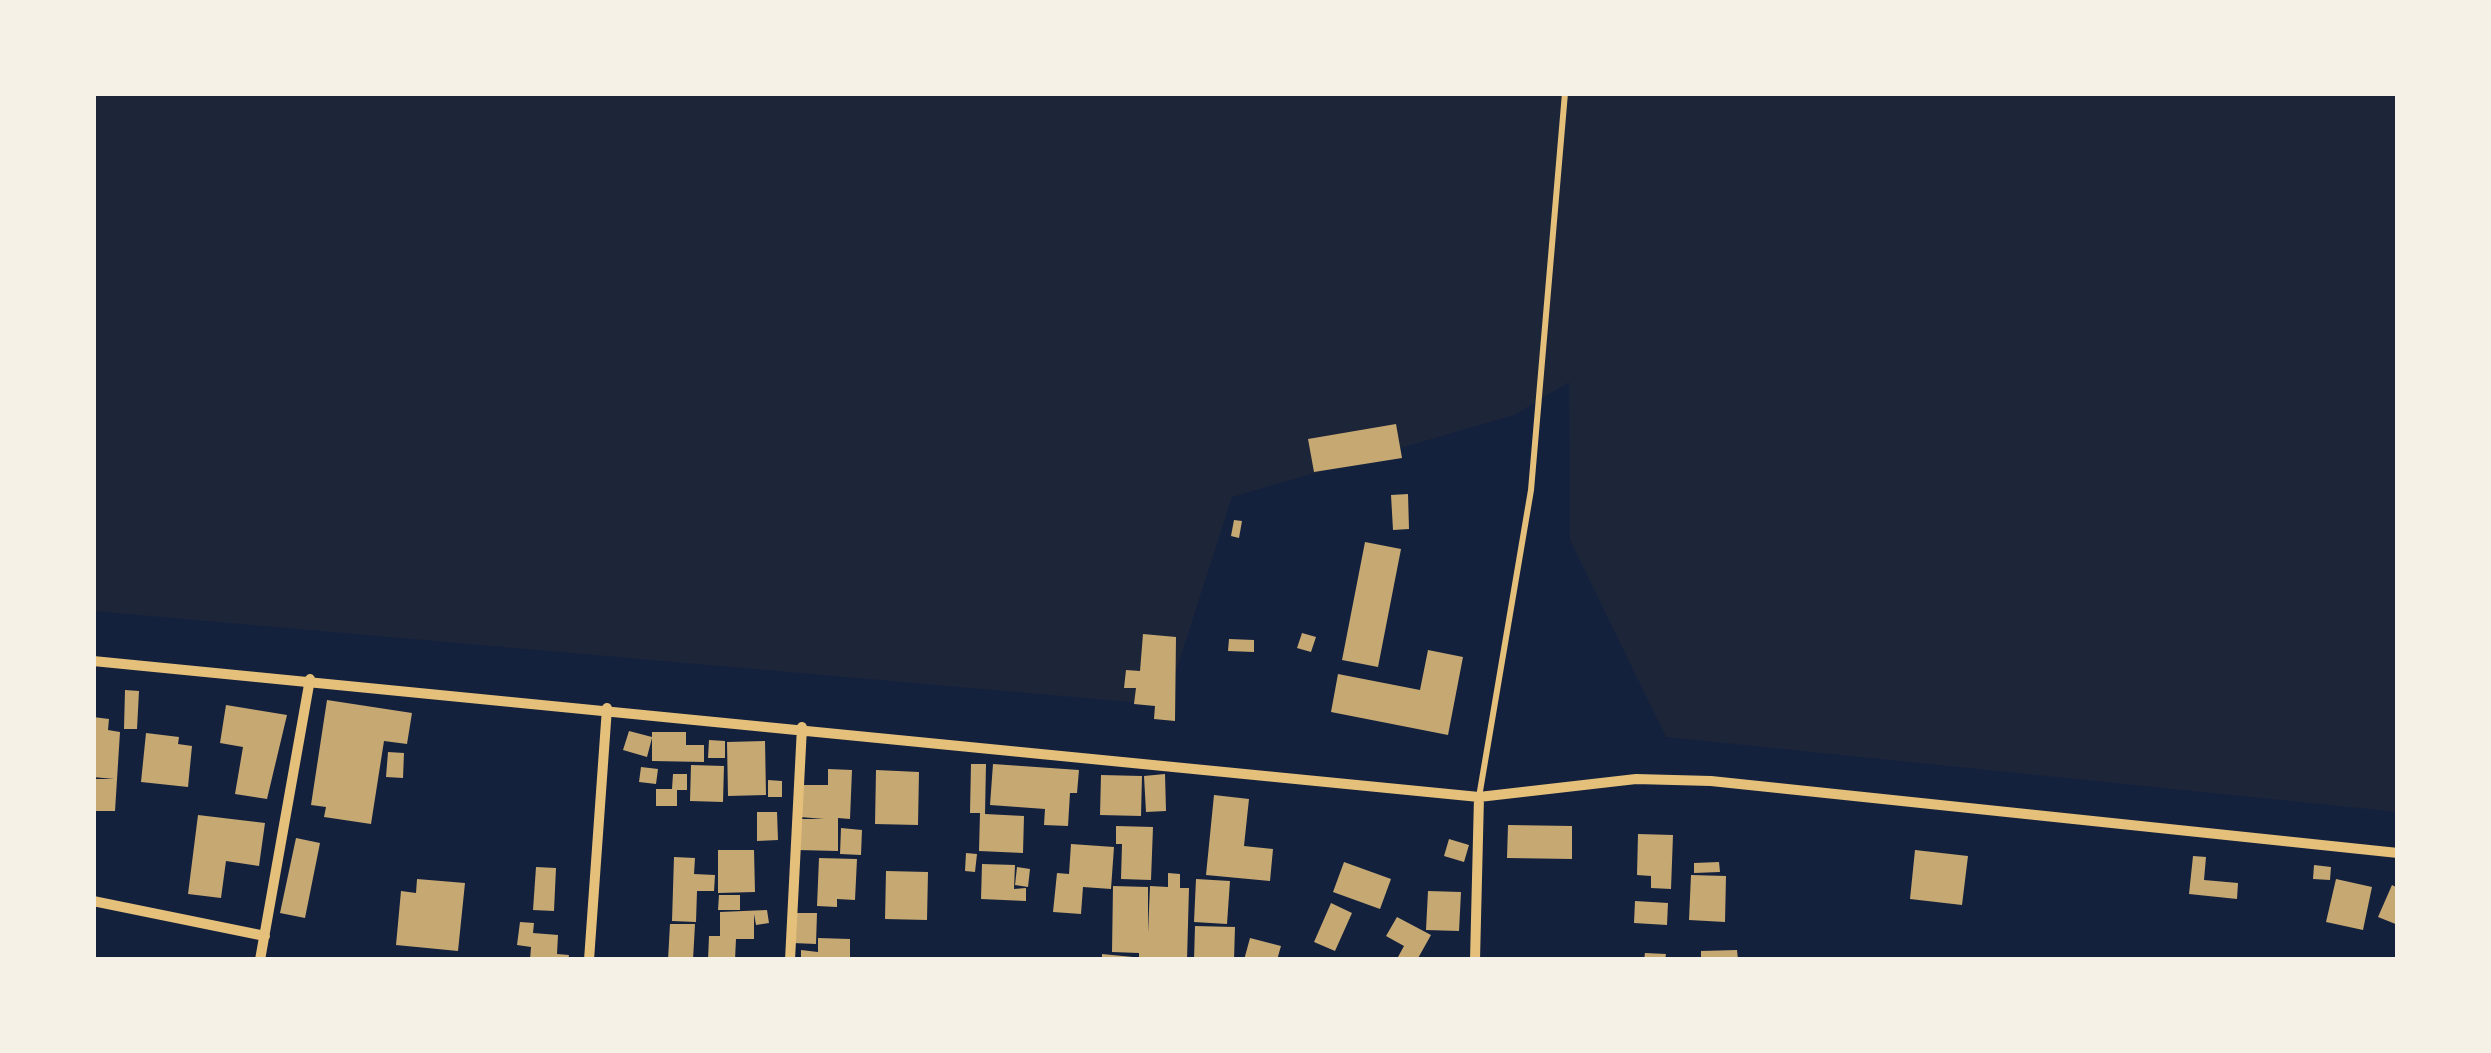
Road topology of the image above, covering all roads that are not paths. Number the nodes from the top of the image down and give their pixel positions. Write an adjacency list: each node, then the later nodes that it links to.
1 (1565, 93): 6 (lane)
2 (93, 661): 3 (street)
3 (310, 679): 4 (street); 9 (street)
4 (607, 708): 5 (street); 11 (street)
5 (802, 727): 6 (street); 12 (street)
6 (1479, 797): 7 (street); 13 (street)
7 (2398, 853)
8 (93, 901): 9 (street)
9 (265, 936): 10 (street)
10 (260, 960)
11 (589, 960)
12 (790, 960)
13 (1475, 960)

